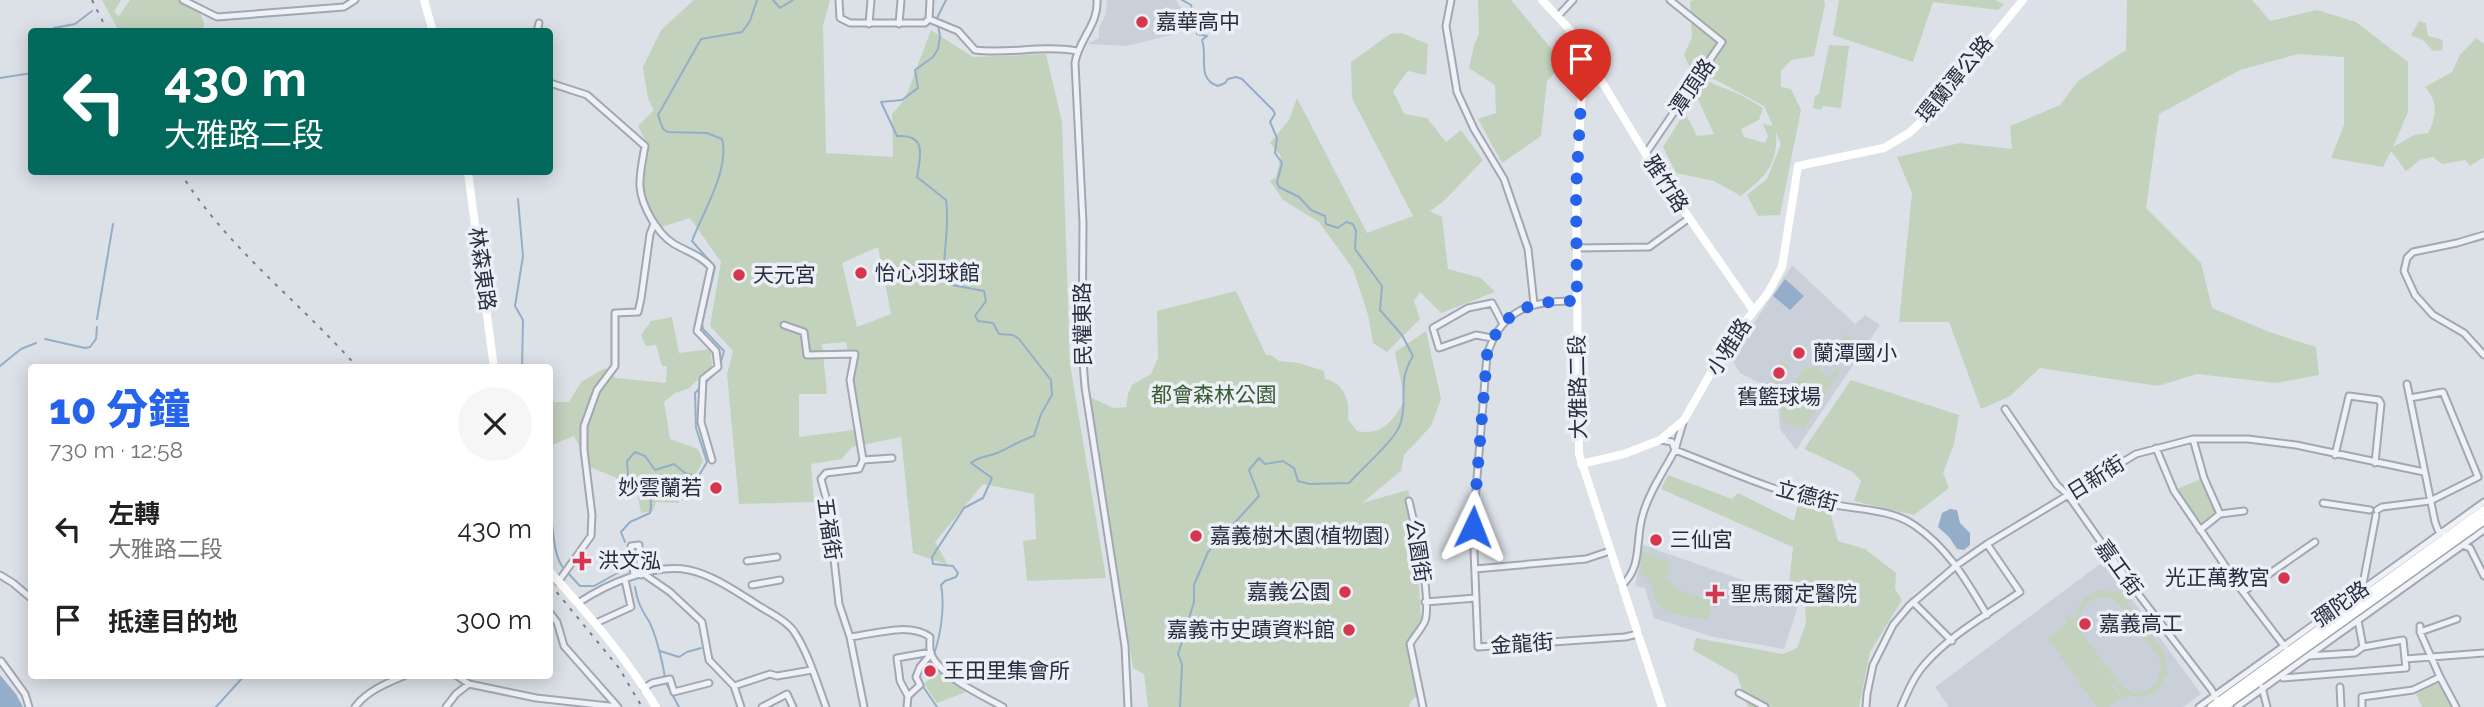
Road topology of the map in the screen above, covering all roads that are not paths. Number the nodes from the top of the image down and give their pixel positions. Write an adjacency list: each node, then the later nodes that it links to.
1 (183, 0): 2 (street)
2 (355, 0)
3 (424, 0): 19 (street)
4 (839, 0): 17 (street)
5 (871, 0): 17 (street)
6 (901, 0): 18 (street)
7 (930, 0): 15 (street)
8 (1097, 0): 21 (street, 民權東路)
9 (1451, 0): 32 (street)
10 (1542, 0): 14 (street, 雅竹路)
11 (1573, 0): 14 (street)
12 (1670, 0): 24 (street, 潭頂路)
13 (2023, 0): 25 (street, 環蘭潭公路)
14 (1558, 16): 22 (street, 雅竹路)
15 (929, 19): 18 (street); 21 (street)
16 (539, 23): 20 (street)
17 (869, 24): 18 (street)
18 (899, 24)
19 (432, 28)
20 (538, 28)
21 (1077, 51): 135 (street, 民權東路)
22 (1584, 54): 24 (street, 雅竹路); 30 (street, 大雅路二段)
23 (553, 84): 28 (street)
24 (1646, 153): 27 (street, 雅竹路)
25 (1798, 166): 33 (street, 小雅路)
26 (468, 175): 38 (street, 林森東路)
27 (1688, 219): 30 (street); 33 (street, 雅竹路)
28 (654, 224): 49 (street); 83 (street)
29 (2484, 235): 37 (street)
30 (1576, 248): 31 (street, 大雅路二段)
31 (1577, 301): 32 (street, 金龍街); 52 (street, 大雅路二段)
32 (1534, 304): 34 (street, 金龍街)
33 (1753, 310): 42 (street, 小雅路)
34 (1503, 324): 36 (street, 金龍街); 36 (street)
35 (784, 325): 50 (street)
36 (1492, 338): 76 (street, 金龍街)
37 (2484, 355)
38 (493, 364)
39 (2407, 384): 40 (street)
40 (2410, 398): 53 (street); 55 (street)
41 (2005, 409): 56 (street, 嘉工街)
42 (1684, 420): 44 (street, 小雅路); 46 (street)
43 (2193, 439): 45 (street, 日新街); 47 (street, 日新街); 64 (street)
44 (1660, 440): 46 (street, 立德街); 52 (street, 小雅路)
45 (2156, 448): 56 (street, 日新街); 66 (street)
46 (1675, 450): 75 (street, 立德街); 86 (street)
47 (2335, 454): 51 (street, 日新街); 51 (street)
48 (892, 457): 50 (street)
49 (712, 460)
50 (863, 460): 99 (street, 五福街)
51 (2375, 463): 53 (street, 日新街)
52 (1581, 464): 72 (street, 大雅路二段)
53 (2424, 472): 58 (street)
54 (2484, 473): 55 (street)
55 (2478, 477): 58 (street)
56 (2067, 495): 70 (street, 日新街); 122 (street, 嘉工街)
57 (1409, 500): 90 (street, 公園街)
58 (2430, 501): 63 (street); 68 (street)
59 (2484, 502): 68 (street, 彌陀路)
60 (2323, 503): 63 (street)
61 (2484, 510): 68 (street, 彌陀路)
62 (2244, 511): 64 (street)
63 (2375, 512): 84 (street)
64 (2220, 514): 66 (street)
65 (2484, 520): 68 (street, 彌陀路)
66 (2200, 530): 87 (street)
67 (2484, 530): 71 (street, 彌陀路)
68 (2448, 536): 71 (street); 104 (street, 彌陀路); 104 (street, 彌陀路)
69 (2315, 542): 87 (street)
70 (1987, 544): 75 (street, 日新街); 93 (street)
71 (2464, 545): 80 (street); 96 (street, 彌陀路)
72 (1610, 551): 76 (street); 86 (street, 大雅路二段)
73 (777, 557): 74 (street)
74 (747, 561)
75 (1957, 565): 91 (street, 日新街); 93 (street, 立德街)
76 (1475, 569): 89 (street, 金龍街)
77 (0, 575): 88 (street)
78 (640, 575): 78 (street); 81 (street); 109 (street); 117 (street)
79 (553, 576): 83 (street)
80 (2484, 576)
81 (625, 580): 92 (street); 97 (street)
82 (780, 580): 85 (street)
83 (558, 582): 92 (street)
84 (2363, 584)
85 (752, 585)
86 (1622, 585): 98 (street, 大雅路二段)
87 (2244, 592): 104 (street)
88 (28, 595)
89 (1476, 598): 90 (street, 公園街); 98 (street, 金龍街)
90 (1425, 602): 136 (street, 公園街)
91 (1913, 602): 100 (street); 139 (street, 日新街)
92 (578, 603): 97 (street)
93 (1987, 615): 100 (street)
94 (553, 617): 123 (street)
95 (2457, 619): 106 (street)
96 (2358, 620): 101 (street); 105 (street, 彌陀路)
97 (596, 623): 119 (street)
98 (1638, 634): 137 (street, 大雅路二段)
99 (850, 636): 102 (street); 132 (street)
100 (1952, 641): 140 (street)
101 (2363, 647): 105 (street); 107 (street)
102 (931, 653): 121 (street); 121 (street); 134 (street)
103 (2484, 653): 106 (street)
104 (2290, 655): 105 (street, 彌陀路); 114 (street, 彌陀路); 114 (street, 彌陀路)
105 (2308, 656)
106 (2430, 656): 107 (street); 110 (street)
107 (2405, 659): 111 (street)
108 (1, 661): 124 (street)
109 (812, 670): 117 (street); 131 (street)
110 (2440, 677): 145 (street); 146 (street)
111 (2283, 678)
112 (397, 679): 125 (street)
113 (462, 679): 116 (street)
114 (2257, 679): 122 (street, 彌陀路); 122 (street, 彌陀路); 142 (street, 彌陀路); 143 (street)
115 (709, 683): 119 (street)
116 (470, 684): 123 (street); 126 (street)
117 (734, 686): 128 (street)
118 (2340, 687): 144 (street)
119 (644, 688): 127 (street)
120 (1739, 693): 138 (street)
121 (908, 696): 133 (street)
122 (2218, 704): 141 (street, 彌陀路)
123 (617, 706)
124 (29, 707)
125 (355, 707)
126 (446, 707)
127 (656, 707)
128 (741, 707)
129 (762, 707): 130 (street)
130 (793, 707)
131 (827, 707)
132 (864, 707)
133 (907, 707)
134 (1003, 707)
135 (1128, 707)
136 (1423, 707)
137 (1662, 707)
138 (1765, 707)
139 (1866, 707)
140 (1901, 707)
141 (2199, 707)
142 (2238, 707)
143 (2267, 707)
144 (2341, 707)
145 (2362, 707)
146 (2456, 707)

